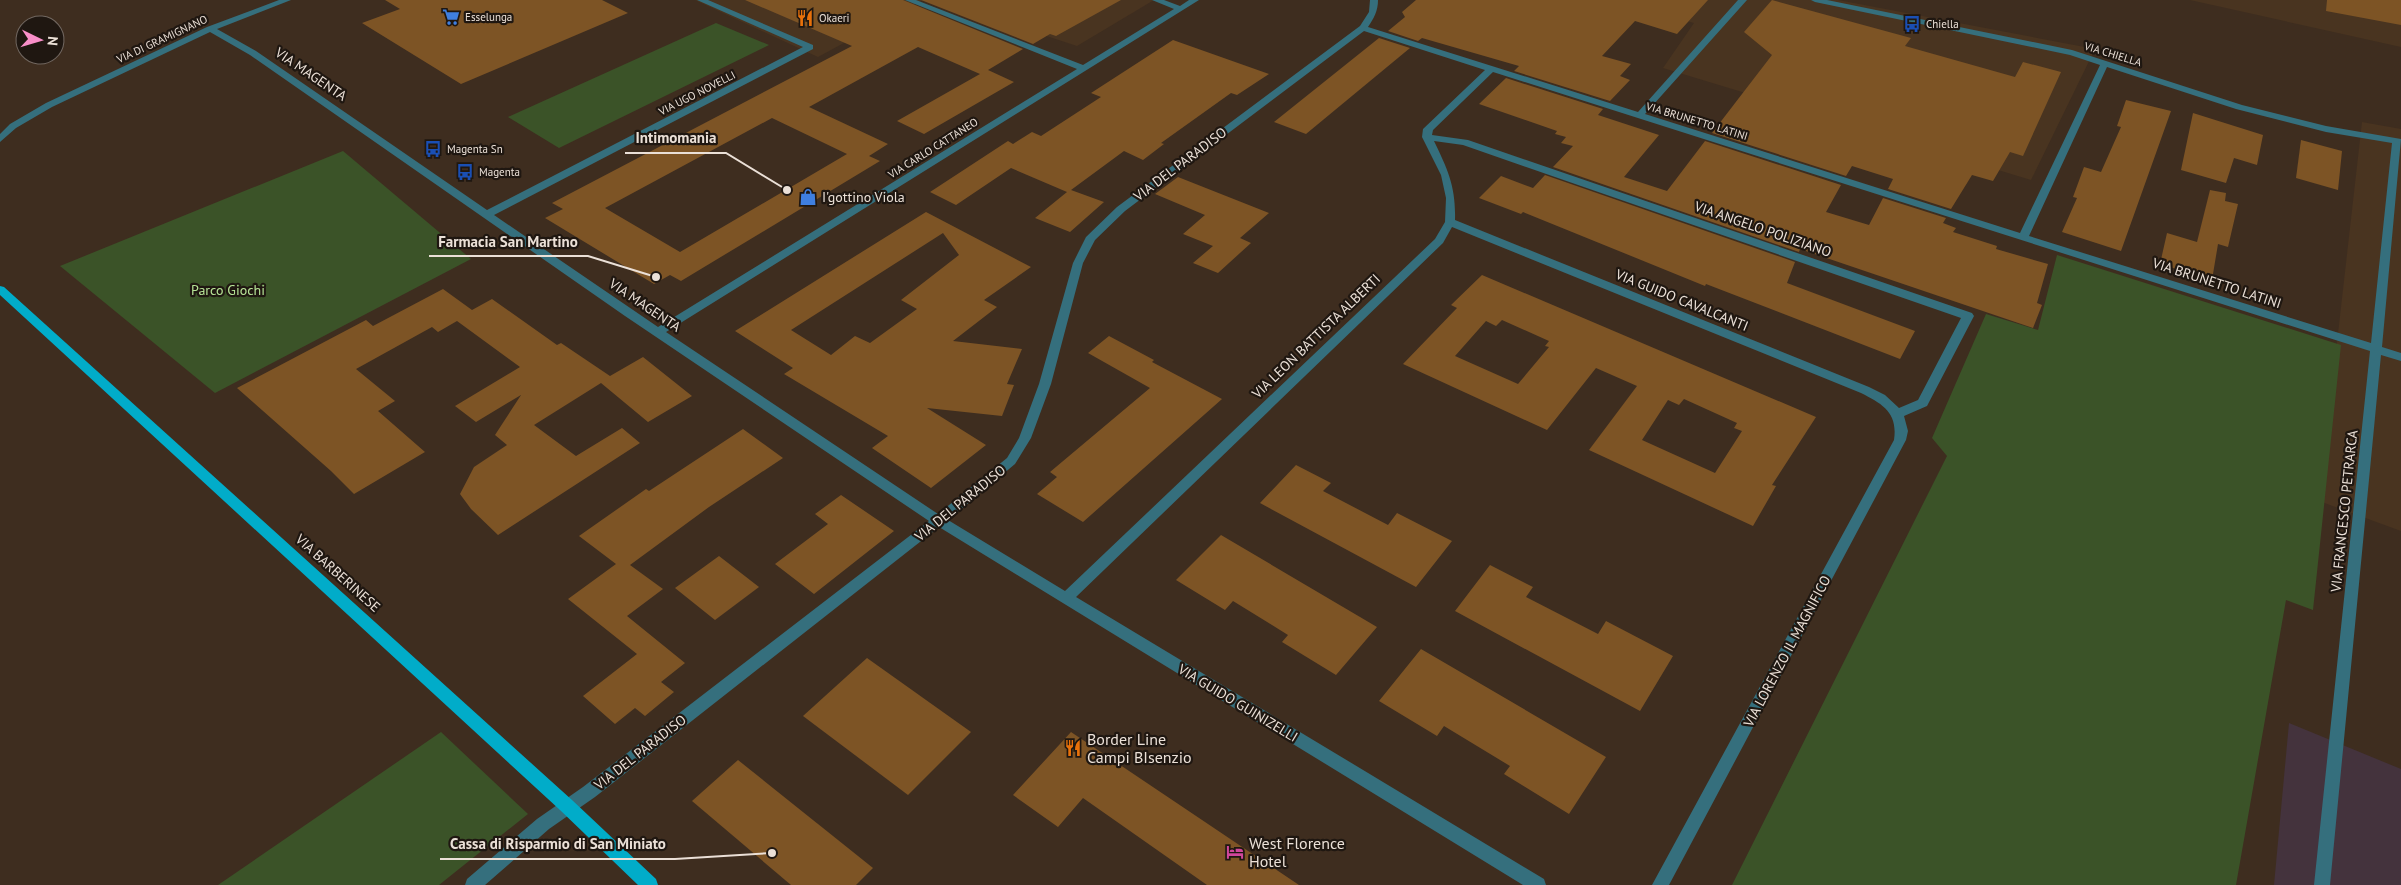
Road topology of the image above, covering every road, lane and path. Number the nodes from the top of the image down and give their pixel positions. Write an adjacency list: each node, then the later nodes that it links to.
1 (287, 0): 11 (street, VIA DI GRAMIGNANO)
2 (701, 0): 21 (street, VIA UGO NOVELLI)
3 (909, 0): 13 (street)
4 (1156, 0): 9 (street)
5 (1195, 0): 9 (street, VIA CARLO CATTANEO)
6 (1374, 0): 10 (street, VIA DEL PARADISO)
7 (1743, 0): 16 (street)
8 (1815, 0): 12 (street, VIA CHIELLA)
9 (1181, 9): 13 (street, VIA CARLO CATTANEO)
10 (1363, 28): 14 (street, VIA BRUNETTO LATINI); 29 (street, VIA DEL PARADISO)
11 (210, 29): 15 (street, VIA DI GRAMIGNANO); 21 (street, VIA MAGENTA)
12 (2105, 63): 20 (street, VIA CHIELLA); 23 (street)
13 (1085, 69): 25 (street, VIA CARLO CATTANEO)
14 (1491, 70): 16 (street, VIA BRUNETTO LATINI); 18 (street)
15 (49, 104): 17 (street, VIA DI GRAMIGNANO); 19 (street, VIA DI GRAMIGNANO)
16 (1639, 116): 23 (street, VIA BRUNETTO LATINI)
17 (0, 125)
18 (1427, 137): 22 (street); 28 (street, VIA ANGELO POLIZIANO)
19 (0, 139)
20 (2399, 141): 26 (street, VIA FRANCESCO PETRARCA)
21 (488, 214): 25 (street, VIA MAGENTA)
22 (1450, 222): 28 (street, VIA GUIDO CAVALCANTI); 30 (street, VIA LEON BATTISTA ALBERTI)
23 (2024, 236): 26 (street, VIA BRUNETTO LATINI)
24 (0, 289): 31 (main road, VIA BARBERINESE)
25 (658, 332): 29 (street, VIA MAGENTA)
26 (2376, 348): 27 (street, VIA BRUNETTO LATINI); 36 (street, VIA FRANCESCO PETRARCA)
27 (2401, 356)
28 (1897, 414): 35 (street, VIA LORENZO IL MAGNIFICO)
29 (939, 521): 30 (street, VIA GUIDO GUINIZELLI); 31 (street, VIA DEL PARADISO)
30 (1066, 598): 34 (street, VIA GUIDO GUINIZELLI)
31 (566, 805): 32 (street, VIA DEL PARADISO); 33 (main road, VIA BARBERINESE)
32 (473, 885)
33 (650, 885)
34 (1538, 885)
35 (1660, 885)
36 (2322, 885)

